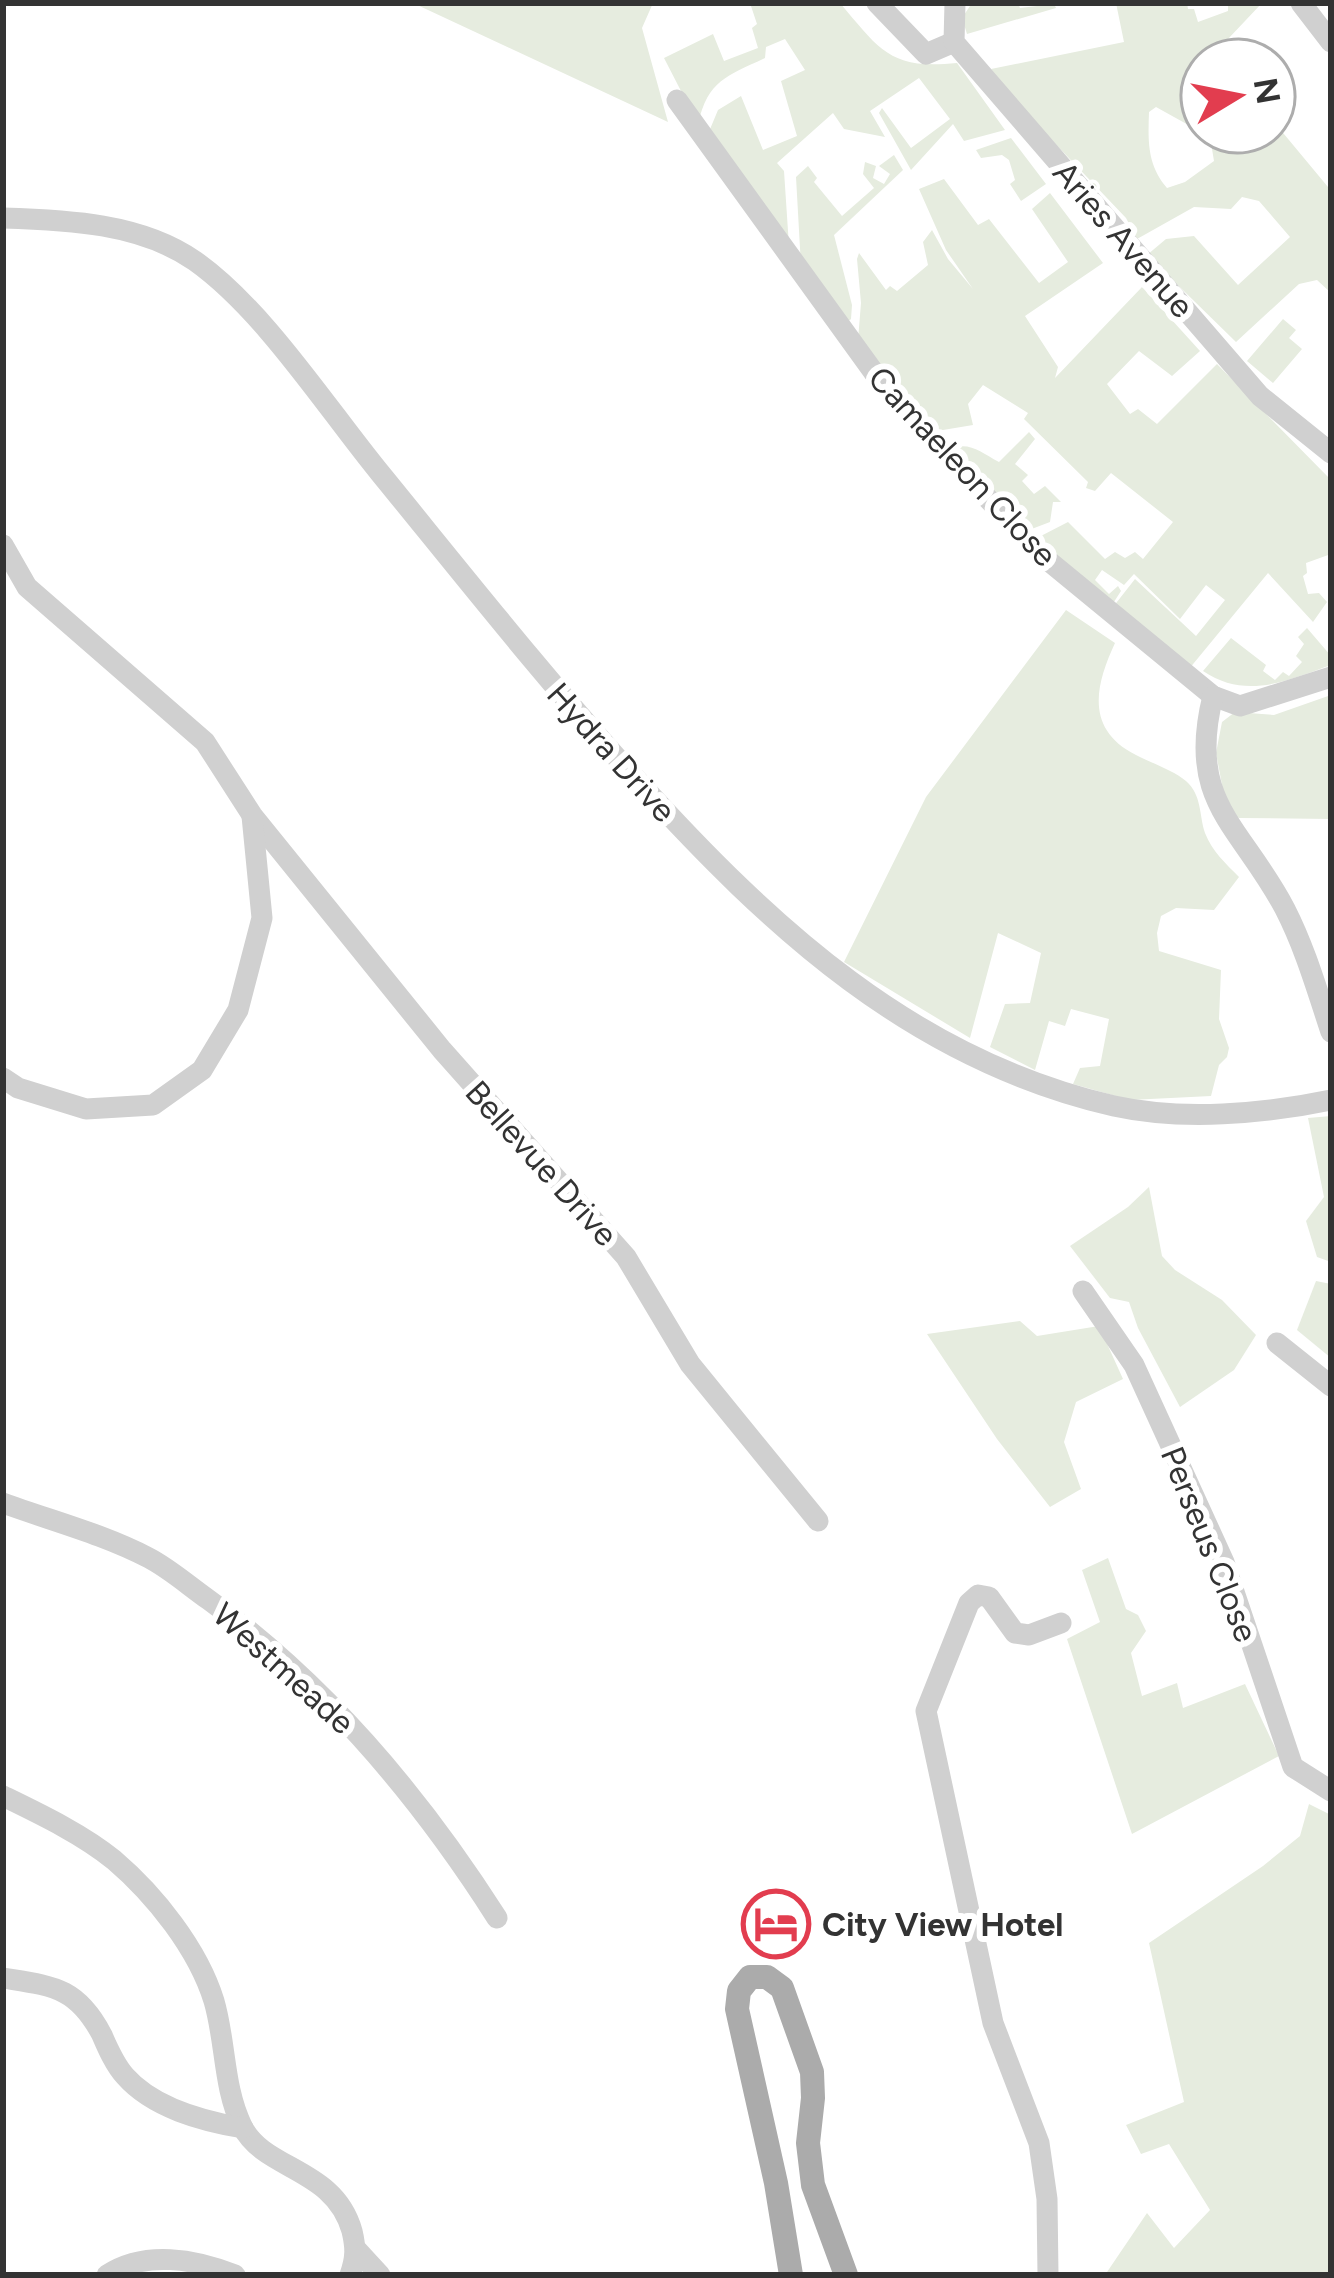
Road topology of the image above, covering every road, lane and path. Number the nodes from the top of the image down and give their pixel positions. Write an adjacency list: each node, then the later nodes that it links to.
1 (877, 3): 4 (street)
2 (955, 3): 4 (street)
3 (1301, 3): 5 (street)
4 (954, 42): 8 (street, Aries Avenue)
5 (1331, 42)
6 (677, 100): 11 (street, Camaeleon Close)
7 (3, 218): 15 (street, Hydra Drive)
8 (1331, 454)
9 (3, 545): 12 (street, Bellevue Drive)
10 (1331, 677): 11 (street)
11 (1213, 696): 13 (street)
12 (252, 815): 14 (street); 20 (street, Bellevue Drive)
13 (1331, 1032)
14 (3, 1078)
15 (1331, 1100)
16 (1083, 1291): 22 (street, Perseus Close)
17 (1276, 1343): 18 (street)
18 (1331, 1386)
19 (3, 1503): 24 (street, Westmeade)
20 (818, 1521)
21 (1060, 1623): 34 (street)
22 (1331, 1791)
23 (3, 1796): 26 (street)
24 (497, 1918)
25 (3, 1978): 26 (street)
26 (243, 2128): 27 (street)
27 (357, 2250): 30 (street); 31 (street)
28 (107, 2275): 29 (street)
29 (235, 2275)
30 (350, 2275)
31 (380, 2275)
32 (791, 2275): 33 (main road)
33 (846, 2275)
34 (1048, 2275)

